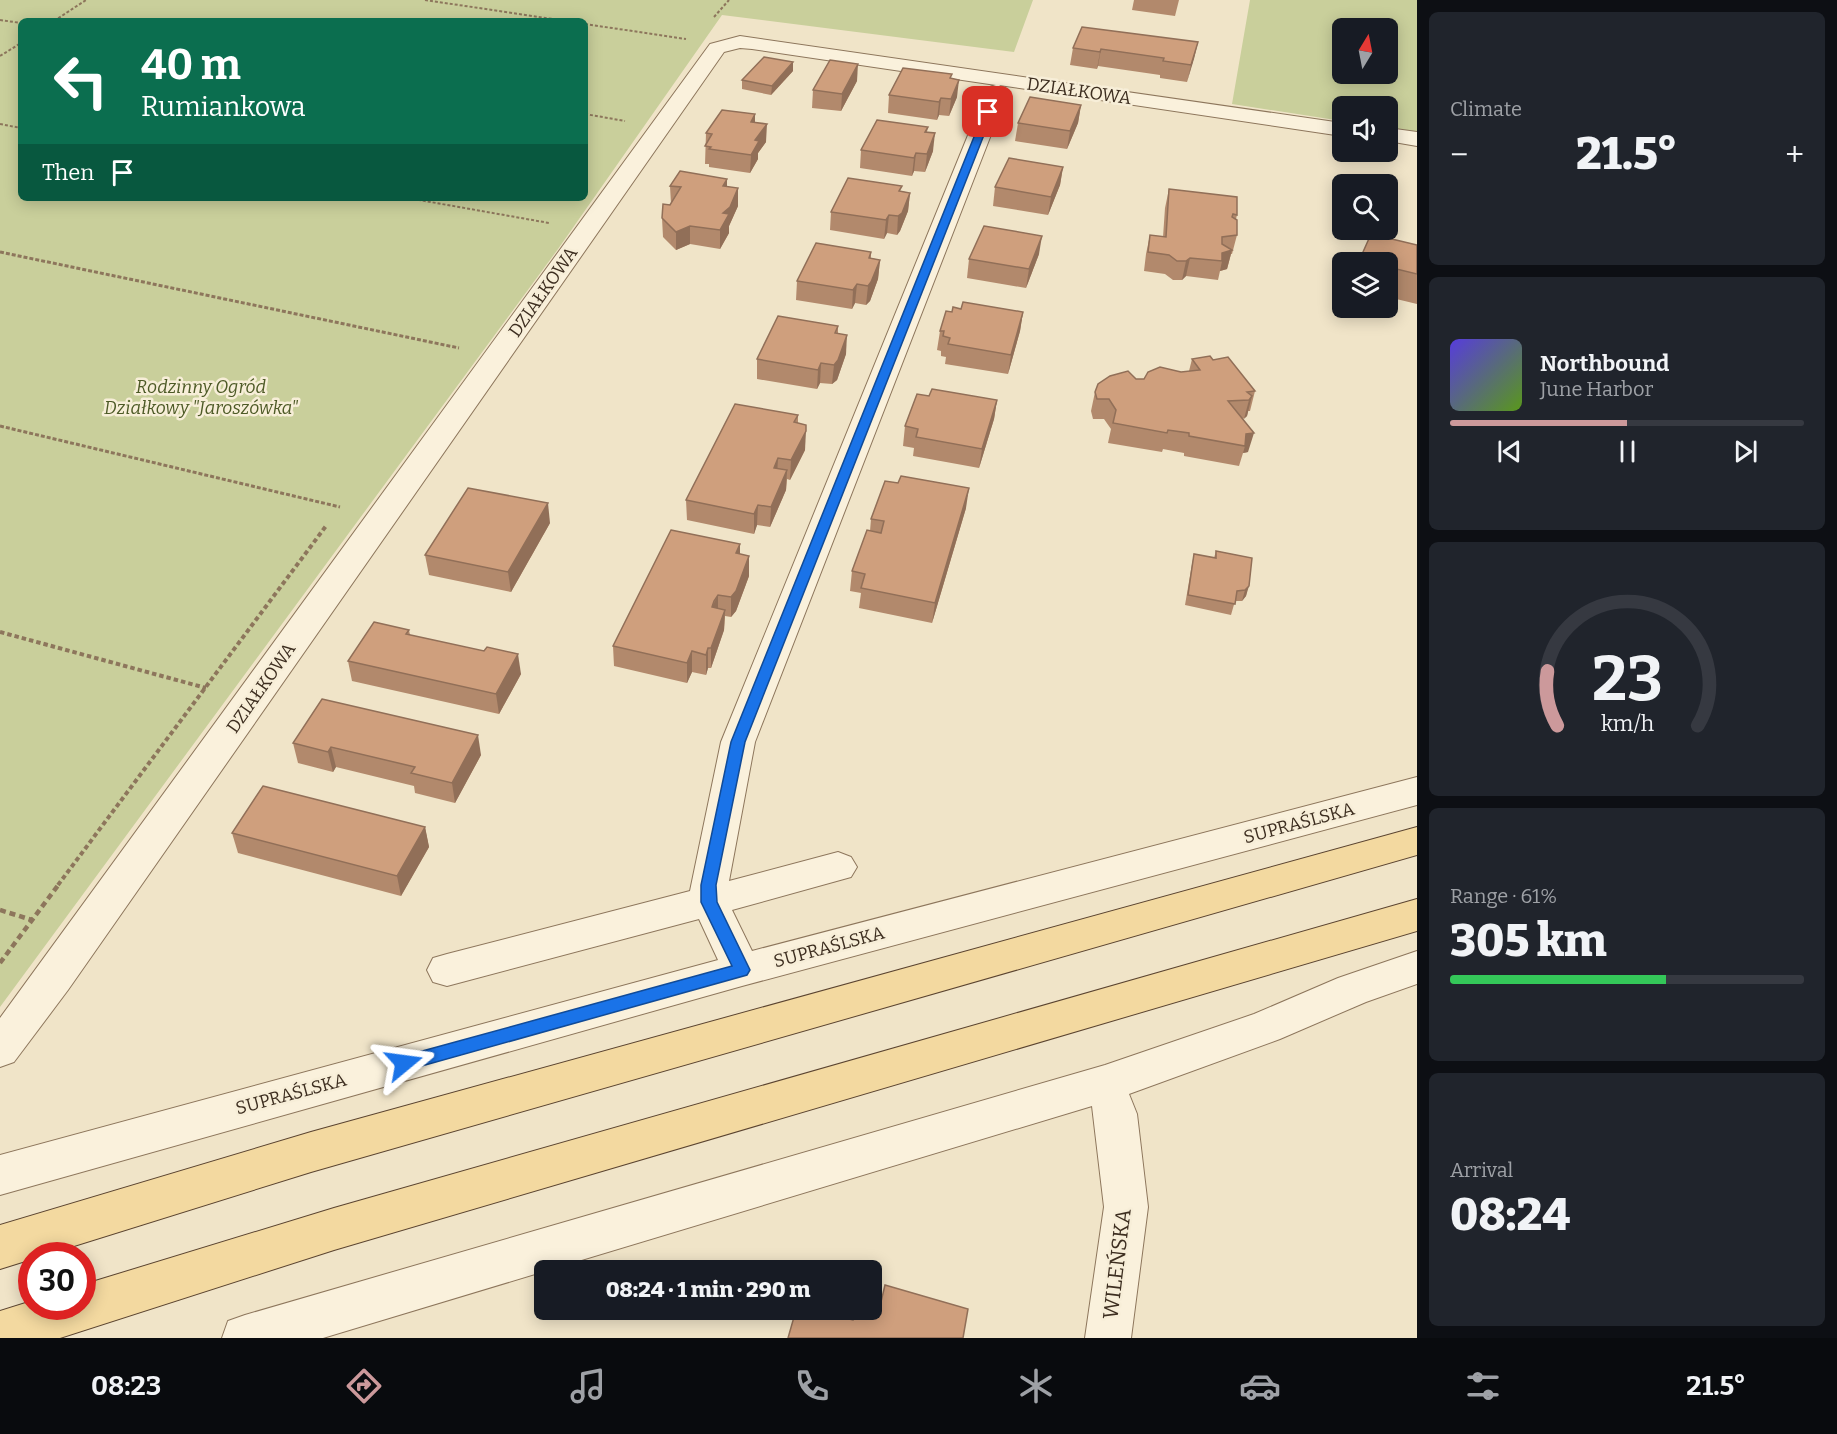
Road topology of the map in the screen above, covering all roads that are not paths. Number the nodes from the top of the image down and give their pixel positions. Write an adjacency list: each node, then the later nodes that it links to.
1 (997, 91): 8 (street)
2 (1332, 128): 13 (street, DZIAŁKOWA)
3 (1398, 137): 4 (street)
4 (1417, 140)
5 (1417, 791): 12 (street, SUPRAŚLSKA)
6 (1417, 841): 16 (main road)
7 (838, 867): 8 (street)
8 (709, 902): 11 (street); 12 (street)
9 (1417, 915): 17 (main road)
10 (1417, 967): 14 (street)
11 (447, 970)
12 (742, 970): 15 (street, SUPRAŚLSKA)
13 (0, 1049)
14 (1105, 1084): 18 (street); 19 (street, WILEŃSKA)
15 (0, 1175)
16 (0, 1247)
17 (0, 1334)
18 (245, 1338)
19 (1108, 1338)

